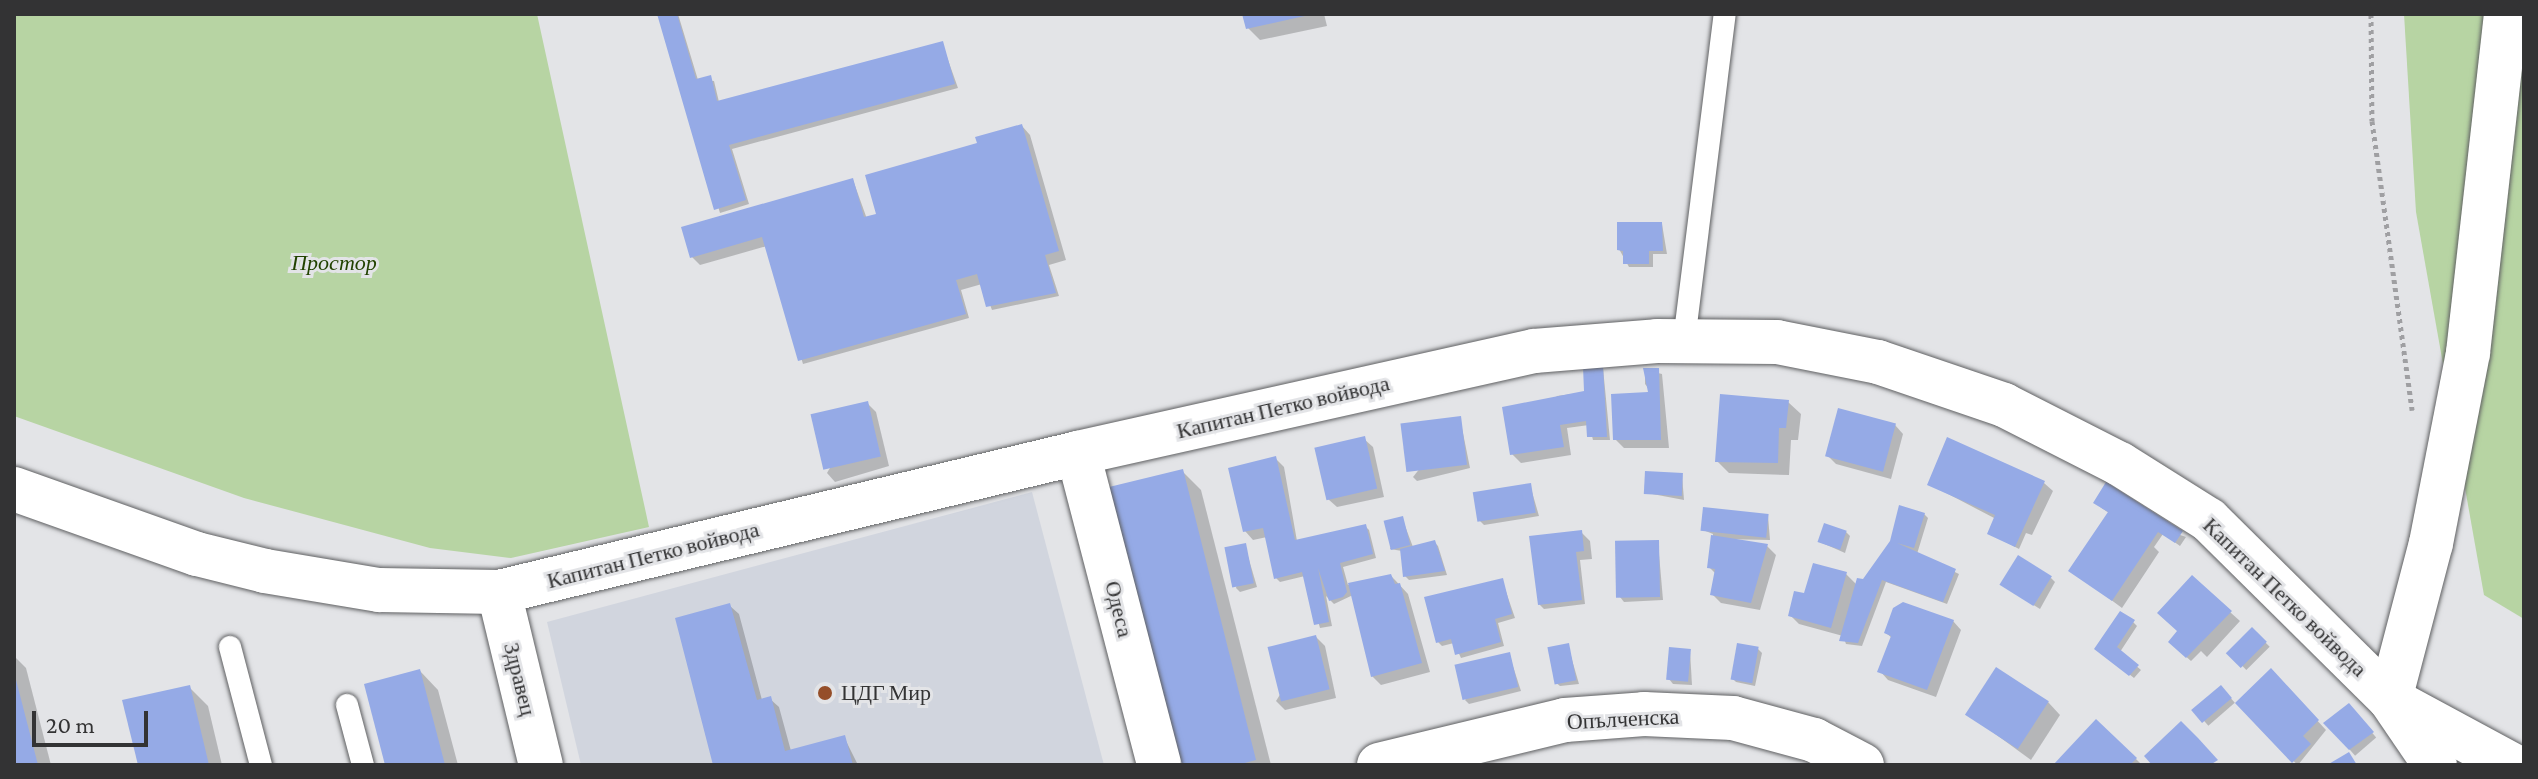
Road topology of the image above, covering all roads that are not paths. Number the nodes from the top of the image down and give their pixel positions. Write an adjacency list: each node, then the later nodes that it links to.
1 (1725, 14): 3 (lane)
2 (2506, 14): 8 (street)
3 (1684, 341): 4 (street, Капитан Петко войвода); 8 (street, Капитан Петко войвода)
4 (1078, 453): 6 (street, Капитан Петко войвода); 13 (street, Одеса)
5 (14, 489): 6 (street, Капитан Петко войвода)
6 (499, 592): 12 (street, Здравец)
7 (230, 647): 10 (lane)
8 (2390, 699): 16 (street, Капитан Петко войвода); 17 (street)
9 (347, 705): 11 (lane)
10 (261, 765)
11 (363, 765)
12 (541, 765)
13 (1159, 765)
14 (1379, 765): 15 (street, Опълченска)
15 (1862, 765)
16 (2435, 765)
17 (2512, 765)

